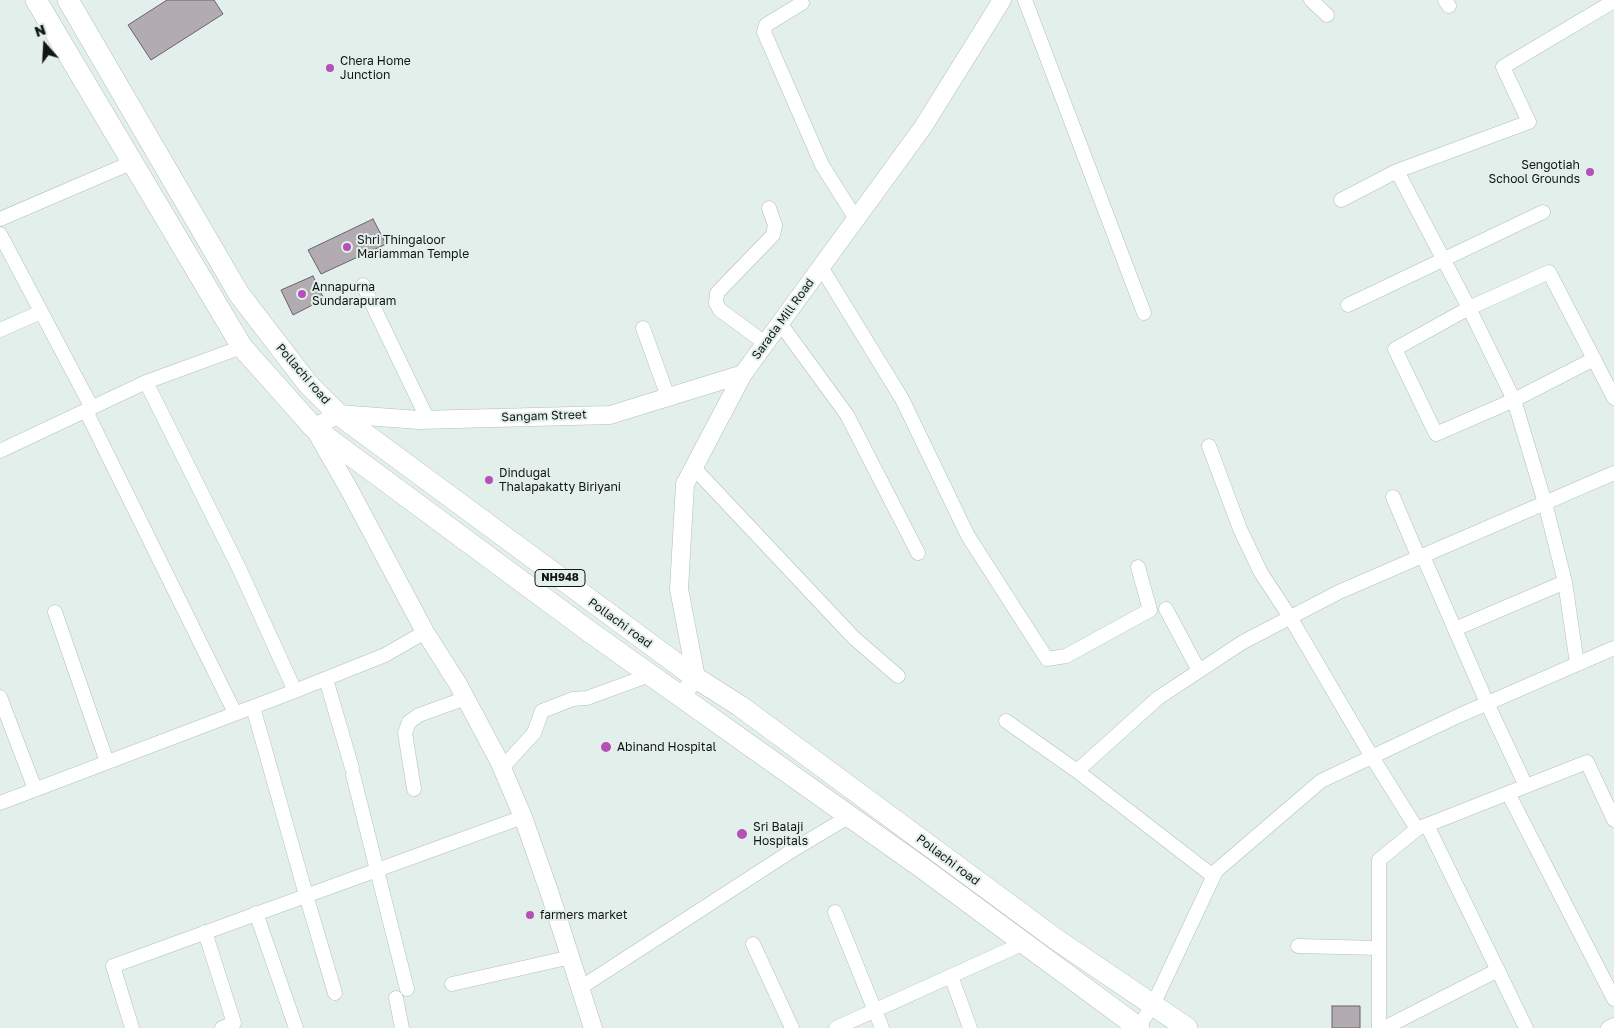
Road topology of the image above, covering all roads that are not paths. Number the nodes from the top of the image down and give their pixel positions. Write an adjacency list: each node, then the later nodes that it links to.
1 (36, 0): 10 (highway, NH948)
2 (68, 0): 9 (highway, Pollachi road / NH948)
3 (1002, 0): 17 (main road, Sarada Mill Road)
4 (1025, 0): 25 (street)
5 (1311, 0): 8 (street)
6 (1614, 1): 12 (street)
7 (802, 3): 17 (street)
8 (1327, 15)
9 (96, 45): 10 (highway); 38 (highway, Pollachi road / NH948)
10 (71, 57): 11 (highway, NH948)
11 (133, 162): 16 (street); 30 (highway, NH948)
12 (1397, 171): 13 (street); 19 (street)
13 (1341, 200)
14 (769, 208): 29 (street)
15 (1543, 212): 19 (street)
16 (0, 219)
17 (856, 219): 20 (main road, Sarada Mill Road)
18 (0, 234): 24 (street)
19 (1443, 260): 22 (street); 23 (street)
20 (821, 267): 26 (main road, Sarada Mill Road); 49 (street)
21 (364, 285): 39 (street)
22 (1348, 305)
23 (1469, 308): 31 (street); 36 (street); 36 (street)
24 (41, 312): 28 (street); 37 (street)
25 (1144, 314)
26 (780, 323): 29 (main road, Sarada Mill Road); 47 (street)
27 (643, 328): 34 (street)
28 (0, 330)
29 (765, 343): 32 (main road, Sarada Mill Road)
30 (242, 347): 33 (street); 40 (highway, NH948)
31 (1594, 359): 35 (street); 36 (street)
32 (743, 374): 34 (main road, Sangam Street); 43 (main road, Sarada Mill Road)
33 (146, 382): 37 (street); 63 (street)
34 (668, 397): 39 (main road, Sangam Street)
35 (1614, 398)
36 (1514, 400): 46 (street)
37 (89, 410): 42 (street); 69 (street)
38 (338, 414): 39 (main road, Sangam Street); 40 (main road); 62 (highway, Pollachi road / NH948)
39 (428, 420)
40 (314, 428): 55 (main road); 59 (highway, NH948)
41 (1209, 446): 53 (street)
42 (0, 451)
43 (694, 468): 60 (street); 62 (main road, Sarada Mill Road)
44 (1614, 473): 46 (street)
45 (1393, 497): 48 (street)
46 (1545, 503): 48 (street); 50 (street)
47 (918, 553)
48 (1421, 557): 53 (street); 54 (street)
49 (1138, 567)
50 (1565, 582): 54 (street); 57 (street)
51 (1166, 609): 58 (street)
52 (55, 612): 72 (street)
53 (1290, 618): 58 (street); 71 (street)
54 (1455, 629): 67 (street)
55 (425, 632): 61 (street); 66 (main road)
56 (1614, 648): 57 (street)
57 (1577, 664): 67 (street)
58 (1198, 671): 74 (street)
59 (650, 674): 64 (highway, NH948); 73 (street)
60 (898, 676)
61 (326, 678): 63 (street); 84 (street)
62 (696, 678): 64 (main road); 103 (highway, Pollachi road / NH948)
63 (295, 691): 68 (street)
64 (681, 696): 80 (highway, NH948)
65 (0, 697): 77 (street)
66 (466, 698): 73 (main road); 76 (street)
67 (1488, 703): 71 (street); 75 (street)
68 (253, 707): 69 (street); 86 (street)
69 (235, 713): 72 (street)
70 (1006, 721): 74 (street)
71 (1372, 757): 83 (street); 85 (street)
72 (107, 762): 77 (street)
73 (502, 768): 81 (main road)
74 (1077, 771): 85 (street)
75 (1526, 786): 78 (street); 82 (street)
76 (414, 789)
77 (35, 790): 79 (street)
78 (1508, 793): 83 (street); 102 (street)
79 (0, 803)
80 (850, 816): 90 (highway, NH948); 99 (street)
81 (523, 817): 84 (street); 94 (main road)
82 (1614, 820)
83 (1422, 827): 93 (street); 95 (street)
84 (377, 870): 86 (street); 98 (street)
85 (1213, 876): 103 (street)
86 (306, 895): 88 (street); 100 (street)
87 (835, 912): 104 (street)
88 (256, 913): 89 (street); 109 (street)
89 (205, 932): 107 (street); 108 (street)
90 (1024, 943): 96 (street); 106 (highway, NH948)
91 (753, 944): 112 (street)
92 (1298, 946): 93 (street)
93 (1379, 948): 117 (street)
94 (570, 957): 97 (street); 99 (main road)
95 (1498, 970): 118 (street); 119 (street)
96 (951, 976): 104 (street); 115 (street)
97 (452, 984)
98 (407, 988)
99 (580, 988): 111 (main road)
100 (335, 993)
101 (396, 998): 110 (street)
102 (1614, 999)
103 (1153, 1006): 106 (street); 116 (highway, Pollachi road / NH948)
104 (875, 1012): 113 (street); 114 (street)
105 (1614, 1025): 120 (street)
106 (1138, 1027)
107 (132, 1028)
108 (222, 1028)
109 (296, 1028)
110 (402, 1028)
111 (593, 1028)
112 (792, 1028)
113 (836, 1028)
114 (882, 1028)
115 (970, 1028)
116 (1187, 1028)
117 (1379, 1028)
118 (1384, 1028)
119 (1526, 1028)
120 (1608, 1028)

